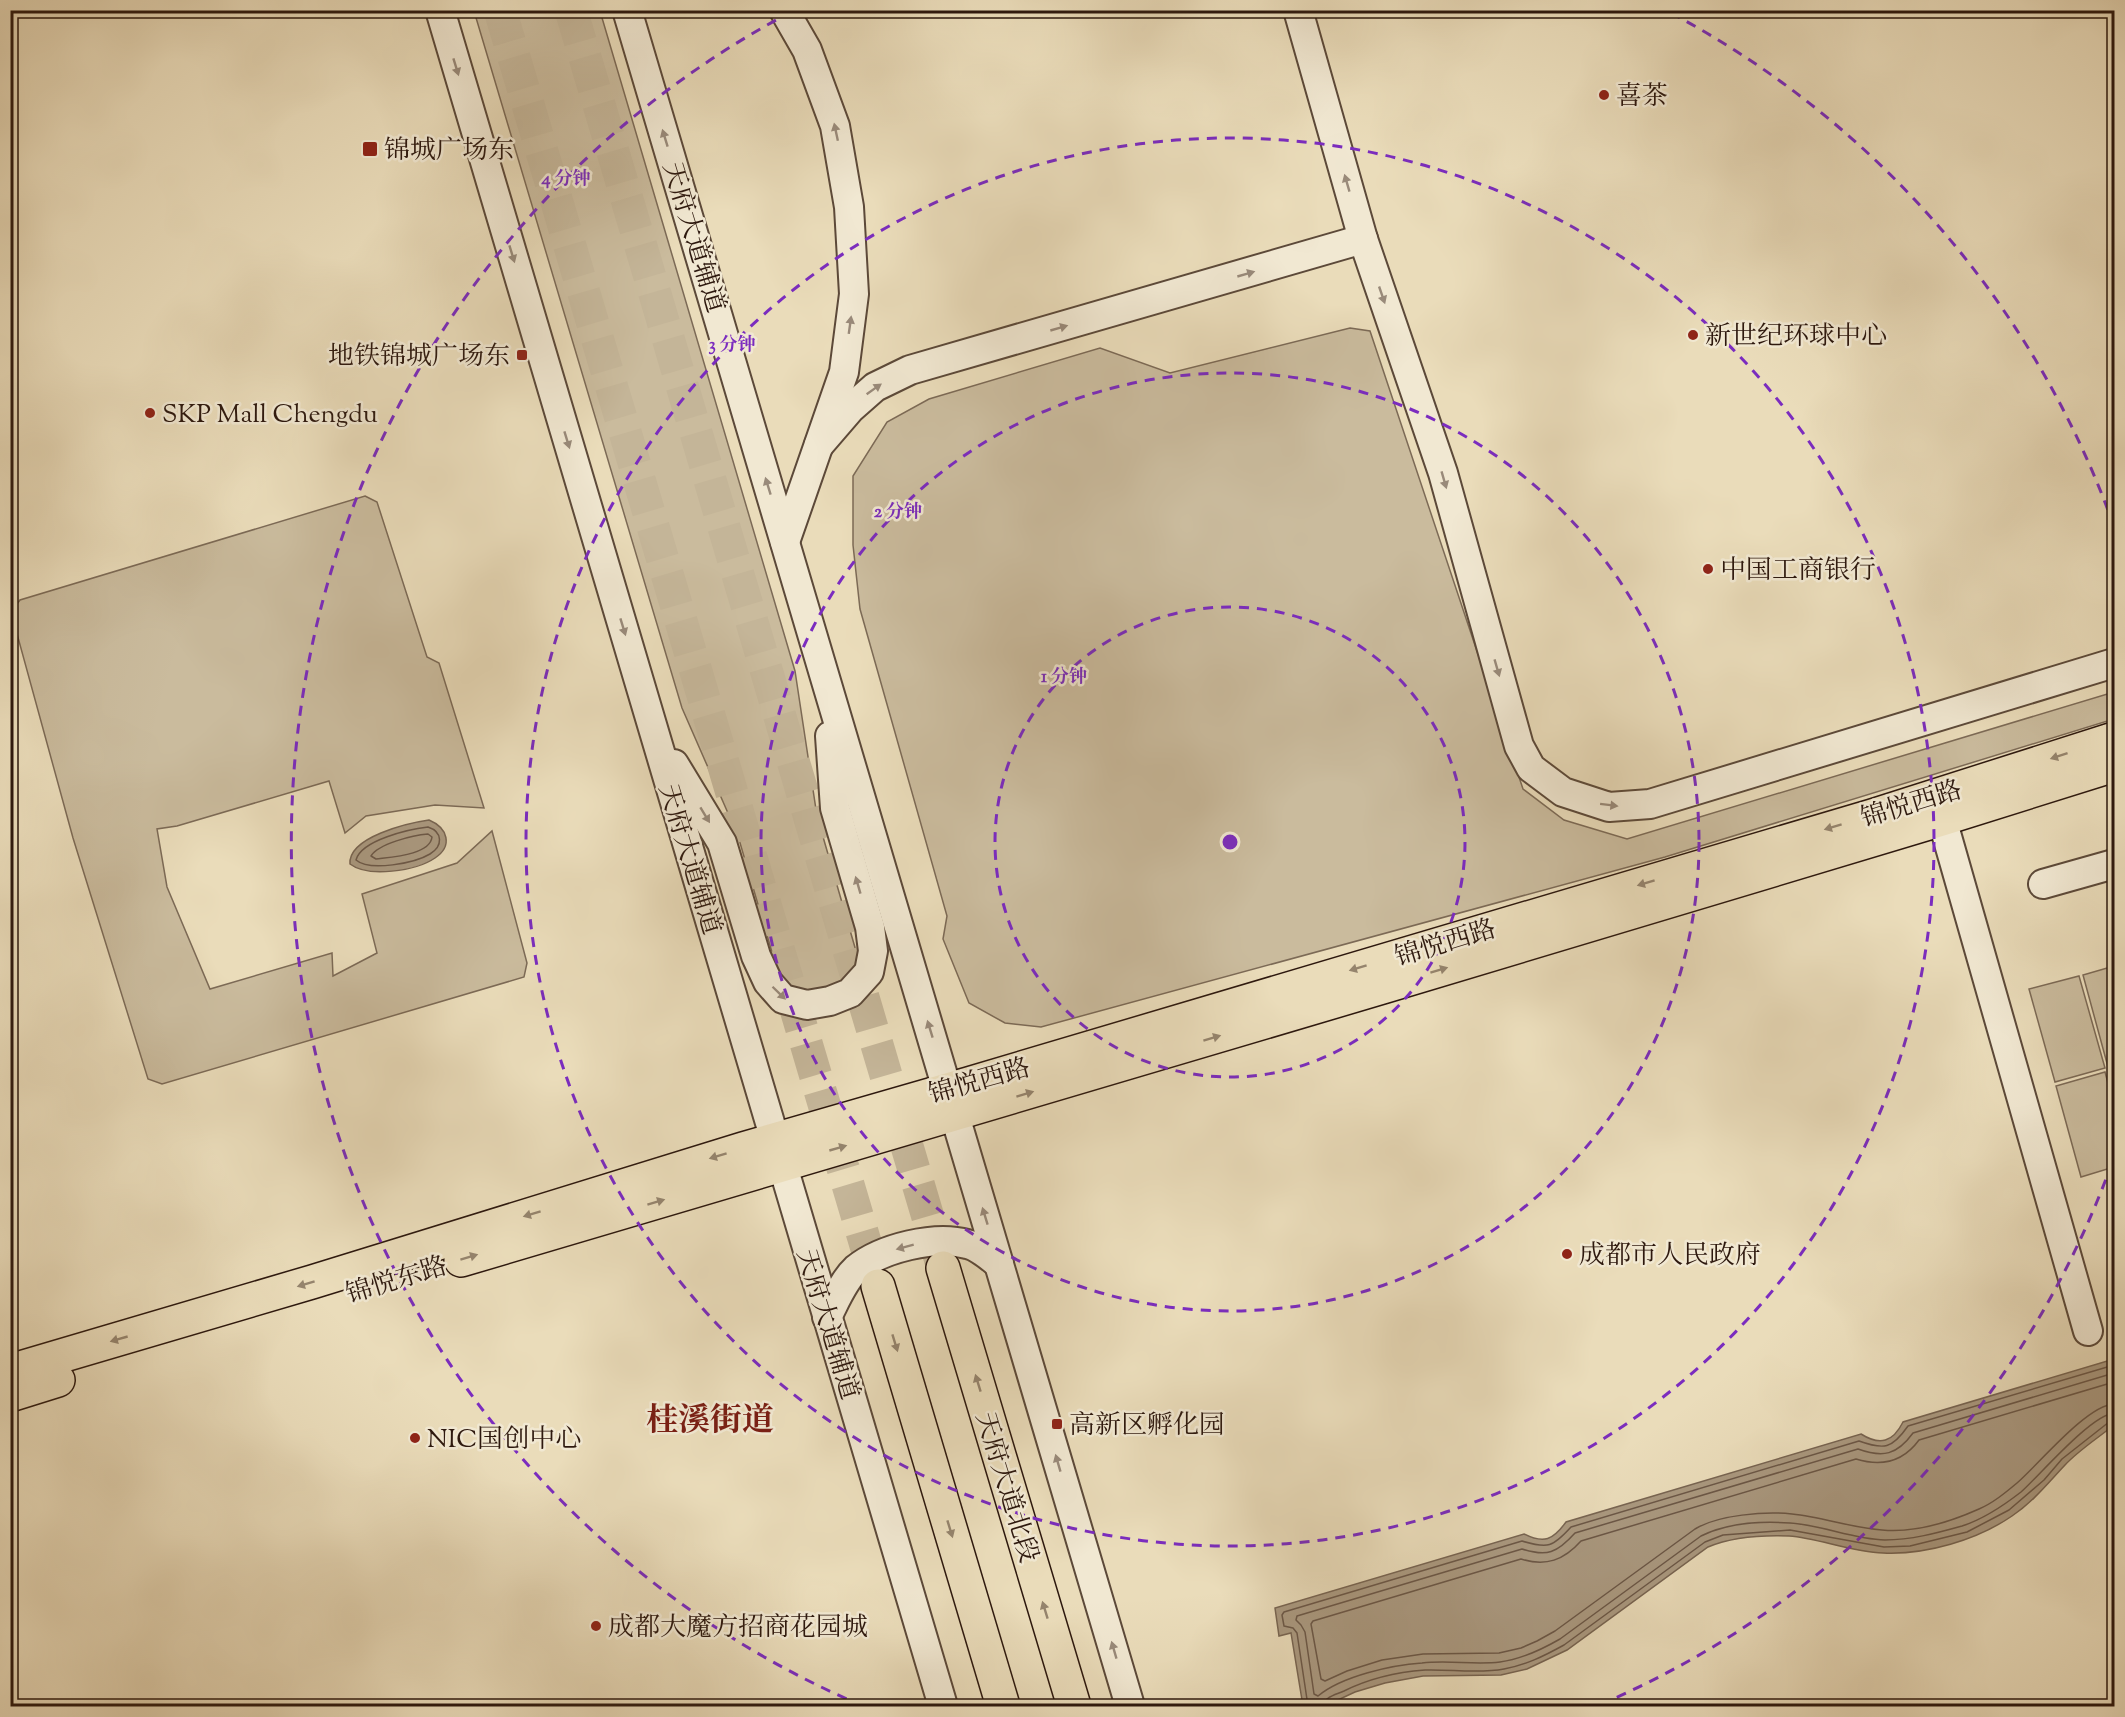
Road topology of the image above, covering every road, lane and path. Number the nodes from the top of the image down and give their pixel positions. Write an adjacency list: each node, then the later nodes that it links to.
1 (440, 10): 10 (street, 天府大道辅道, one-way to 10)
2 (627, 10): 7 (street, 天府大道辅道, one-way to 2)
3 (784, 10): 6 (street, one-way to 3)
4 (1298, 10): 5 (street, one-way to 4)
5 (1363, 239): 6 (street, one-way to 5); 8 (street, one-way to 8)
6 (819, 445): 7 (street)
7 (785, 542): 9 (street, 天府大道辅道)
8 (2115, 663)
9 (825, 679): 10 (street, one-way to 9); 16 (street, 天府大道辅道, one-way to 9)
10 (653, 729): 17 (street, 天府大道辅道)
11 (2115, 739): 16 (main road, 锦悦西路, one-way to 16)
12 (2115, 765): 13 (main road, 锦悦西路)
13 (1942, 819): 16 (main road, 锦悦西路, one-way to 13); 22 (street)
14 (2115, 864): 15 (street)
15 (2043, 884)
16 (951, 1102): 17 (main road, 锦悦西路); 18 (street, 天府大道辅道, one-way to 16)
17 (778, 1152): 21 (street, 天府大道辅道); 23 (main road, 锦悦东路, one-way to 23); 24 (main road, 锦悦东路, one-way to 17)
18 (999, 1263): 21 (street, one-way to 21); 28 (street, 天府大道辅道, one-way to 18)
19 (943, 1268): 27 (main road, 天府大道北段, one-way to 19)
20 (878, 1286): 26 (main road, one-way to 26)
21 (827, 1317): 25 (street, 天府大道辅道)
22 (2088, 1331)
23 (10, 1371)
24 (10, 1395)
25 (943, 1707)
26 (1003, 1707)
27 (1074, 1707)
28 (1130, 1707)

